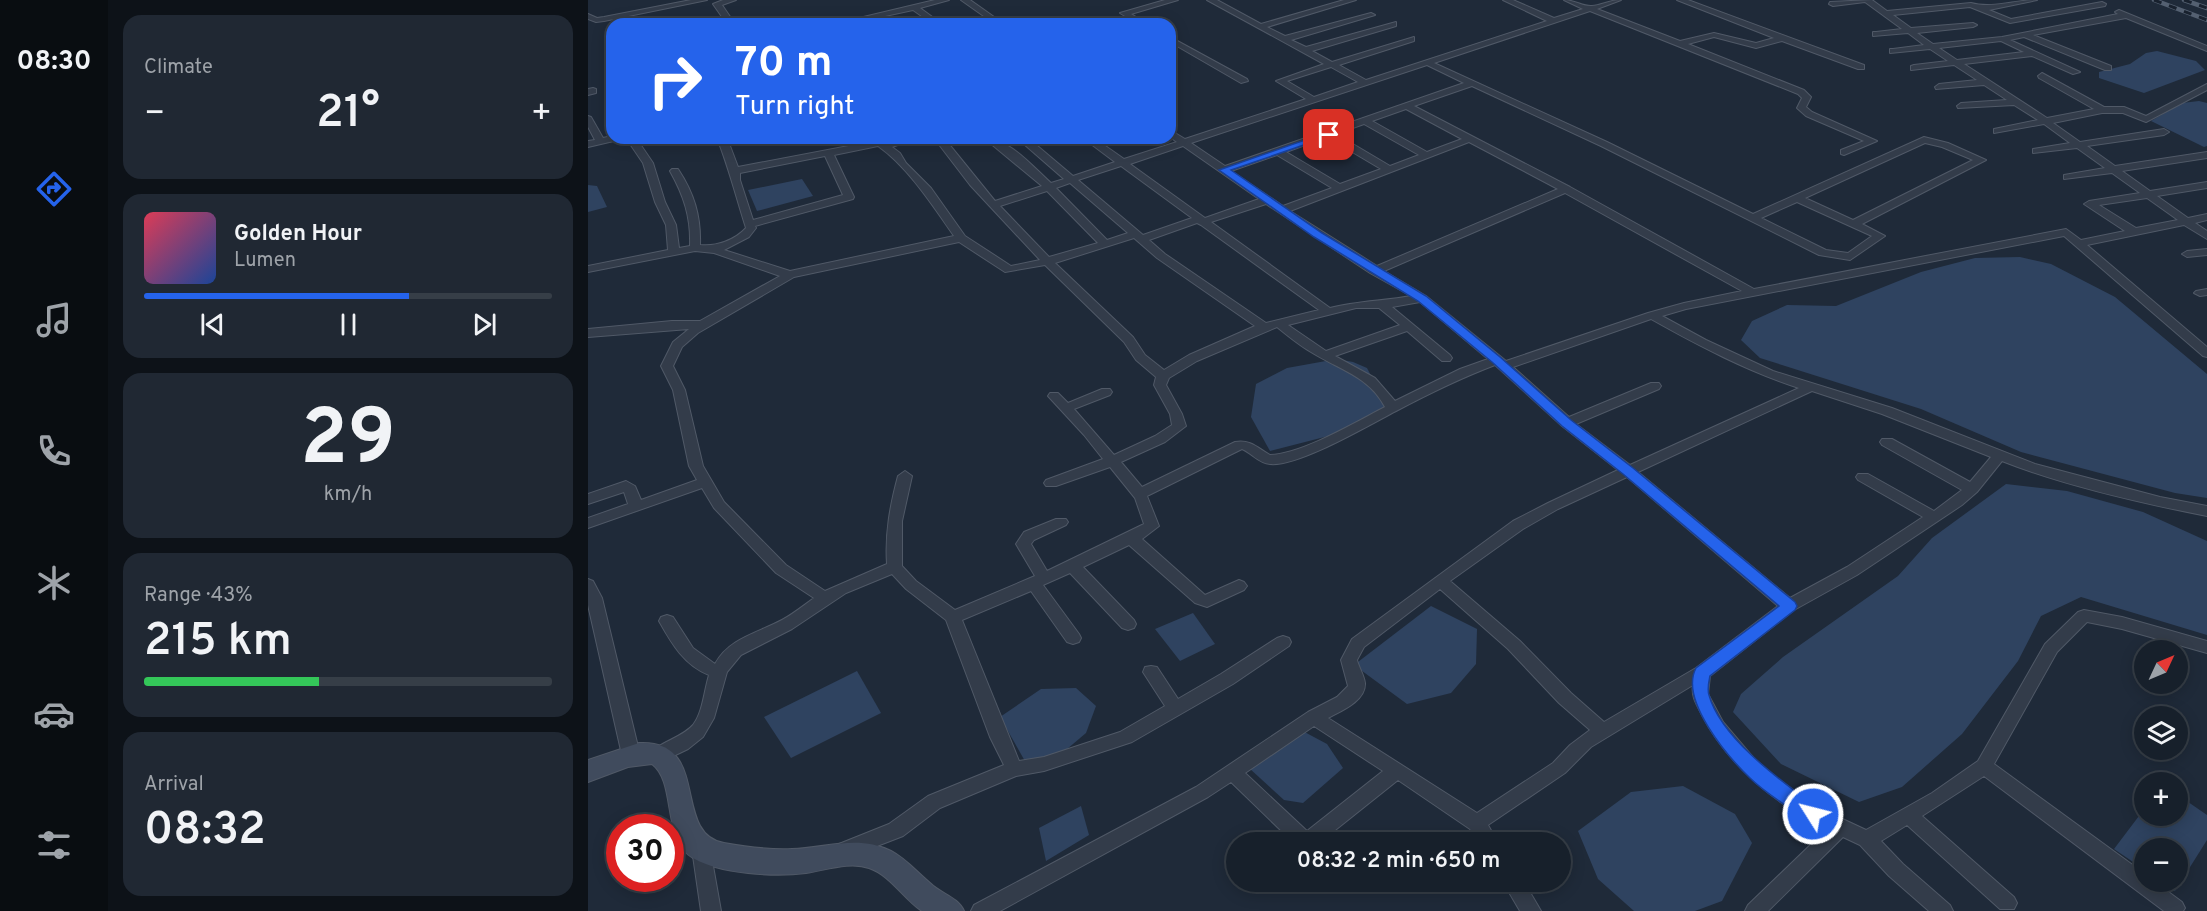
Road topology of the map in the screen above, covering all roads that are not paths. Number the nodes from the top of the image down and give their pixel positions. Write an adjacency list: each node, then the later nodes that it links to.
1 (703, 0): 27 (street)
2 (732, 0): 28 (street)
3 (945, 0): 18 (street)
4 (965, 0): 31 (street)
5 (1174, 0): 32 (street)
6 (1211, 0): 36 (street)
7 (1352, 0): 36 (street)
8 (1507, 0): 34 (street)
9 (1568, 0): 20 (street)
10 (1617, 0): 20 (street)
11 (1682, 0): 40 (street)
12 (1865, 0): 16 (street); 23 (street)
13 (1925, 0): 19 (street)
14 (2033, 0): 21 (street)
15 (2092, 0): 17 (street)
16 (1833, 4)
17 (2102, 4): 21 (street); 25 (street)
18 (914, 7): 29 (street); 30 (street)
19 (1944, 8): 21 (street); 22 (street)
20 (1592, 9): 34 (street); 45 (street)
21 (1981, 9)
22 (1934, 10): 23 (street); 37 (street)
23 (1884, 14): 37 (street)
24 (1371, 15): 41 (street)
25 (2127, 15): 39 (street); 47 (street)
26 (588, 16): 33 (street)
27 (609, 18)
28 (727, 18)
29 (876, 18)
30 (930, 18)
31 (991, 18)
32 (1133, 18)
33 (606, 19)
34 (1554, 21): 51 (street)
35 (1394, 24): 48 (street)
36 (1262, 26): 41 (street)
37 (1907, 30): 38 (street); 46 (street)
38 (1876, 34)
39 (2023, 34): 43 (street); 56 (street)
40 (1782, 38): 45 (street); 54 (street)
41 (1285, 39): 48 (street)
42 (1411, 39): 53 (street)
43 (2002, 39): 46 (street); 50 (street)
44 (1176, 42): 59 (street)
45 (1680, 44): 95 (street)
46 (1930, 46): 49 (street); 52 (street)
47 (2207, 49)
48 (1306, 50): 53 (street)
49 (1893, 51)
50 (2033, 53): 52 (street); 57 (street)
51 (1426, 62): 61 (street); 62 (street)
52 (1958, 63): 55 (street); 60 (street)
53 (1330, 64): 62 (street); 65 (street)
54 (1861, 67)
55 (1914, 68)
56 (2108, 68)
57 (2076, 72)
58 (2042, 76): 69 (street)
59 (1244, 81)
60 (1985, 82): 63 (street); 66 (street)
61 (1472, 83): 67 (street); 117 (street)
62 (1366, 84): 65 (street)
63 (1939, 87)
64 (2207, 87): 69 (street)
65 (1314, 100): 80 (street)
66 (2015, 102): 68 (street); 72 (street)
67 (1406, 106): 71 (street); 77 (street)
68 (1961, 106)
69 (2102, 110): 72 (street)
70 (588, 119): 79 (street)
71 (1365, 121): 75 (street); 97 (street)
72 (2045, 121): 73 (street); 92 (street)
73 (1997, 131)
74 (2164, 132): 92 (street)
75 (1329, 135): 93 (street); 102 (street)
76 (1176, 138): 80 (street)
77 (1469, 139): 97 (street); 110 (street)
78 (606, 140): 79 (street)
79 (600, 141): 81 (street)
80 (1185, 143): 99 (street); 101 (street)
81 (588, 144)
82 (635, 144): 120 (street)
83 (724, 144): 104 (street)
84 (875, 144): 96 (street)
85 (881, 144): 91 (street)
86 (891, 144): 91 (street)
87 (944, 144): 114 (street)
88 (998, 144): 108 (street)
89 (1029, 144): 106 (street)
90 (1096, 144): 99 (street)
91 (884, 146): 126 (street)
92 (2079, 146): 94 (street); 100 (street)
93 (1278, 151): 101 (street); 109 (street)
94 (2036, 151)
95 (1844, 152)
96 (829, 154): 104 (street); 121 (street)
97 (1426, 155): 102 (street)
98 (2207, 155): 100 (street)
99 (1122, 163): 106 (street); 118 (street)
100 (2113, 169): 105 (street); 111 (street)
101 (1224, 170): 113 (street)
102 (1390, 170): 109 (street)
103 (675, 171): 120 (street)
104 (735, 171): 121 (street)
105 (2067, 177)
106 (1073, 179): 108 (street); 124 (street)
107 (2207, 185): 111 (street)
108 (1048, 187): 114 (street); 128 (street)
109 (1339, 188): 115 (street)
110 (1566, 189): 136 (street); 138 (street)
111 (2145, 193): 119 (street); 123 (street)
112 (1797, 198): 117 (street); 122 (street); 122 (street)
113 (1267, 200): 115 (street); 118 (street)
114 (994, 205): 134 (street)
115 (1282, 210): 136 (street)
116 (2207, 217): 119 (street)
117 (1753, 218): 122 (street)
118 (1200, 221): 124 (street); 141 (street)
119 (2186, 221): 123 (street); 125 (street)
120 (683, 222): 129 (street); 131 (street)
121 (750, 224): 130 (street)
122 (1853, 224)
123 (2135, 232): 127 (street)
124 (1139, 236): 128 (street); 145 (street)
125 (2207, 236)
126 (961, 238): 134 (street); 137 (street)
127 (2084, 243): 138 (street); 148 (street)
128 (1105, 244): 134 (street)
129 (695, 248): 130 (street); 131 (street)
130 (715, 250): 137 (street)
131 (674, 252): 135 (street)
132 (2207, 252): 133 (street)
133 (2187, 254)
134 (1046, 262): 152 (street)
135 (588, 269)
136 (1374, 270): 139 (street)
137 (790, 274): 143 (street)
138 (1751, 292): 142 (street)
139 (1422, 298): 140 (street); 151 (street)
140 (1382, 304): 141 (street); 146 (street)
141 (1327, 311): 144 (street)
142 (1652, 315): 151 (street); 154 (street)
143 (700, 325): 147 (street); 166 (street)
144 (1281, 325): 145 (street); 149 (street)
145 (1264, 327): 152 (street)
146 (1407, 327): 149 (street); 150 (street)
147 (588, 333)
148 (2207, 353)
149 (1325, 355): 158 (street)
150 (1446, 358)
151 (1500, 363): 158 (street); 159 (street)
152 (1163, 376): 162 (street)
153 (1655, 386): 159 (street)
154 (1811, 387): 161 (street); 163 (street)
155 (1106, 392): 157 (street)
156 (1054, 396): 157 (street)
157 (1066, 408): 162 (street)
158 (1392, 408): 169 (street)
159 (1566, 423): 163 (street)
160 (1887, 442): 168 (street)
161 (2000, 455): 168 (street); 172 (street)
162 (1112, 461): 167 (street); 169 (street)
163 (1628, 471): 180 (street); 184 (street)
164 (905, 476): 178 (street)
165 (1863, 477): 173 (street)
166 (706, 482): 171 (street); 183 (street)
167 (1051, 483)
168 (1972, 489): 173 (street)
169 (1141, 494): 176 (street)
170 (588, 499): 171 (street)
171 (636, 507): 175 (street)
172 (2207, 511)
173 (1934, 517): 184 (street)
174 (1061, 522): 179 (street)
175 (588, 523)
176 (1131, 538): 177 (street); 182 (street)
177 (1072, 565): 179 (street); 187 (street)
178 (895, 567): 183 (street); 185 (street)
179 (1038, 581): 185 (street); 188 (street)
180 (1440, 581): 195 (street); 196 (street)
181 (588, 585): 197 (street)
182 (1239, 586)
183 (825, 598): 191 (street)
184 (1789, 606): 193 (street)
185 (953, 617): 200 (street)
186 (667, 621): 191 (street)
187 (1128, 624)
188 (1073, 638)
189 (1283, 642): 194 (street)
190 (2207, 647): 199 (street)
191 (718, 672): 198 (street)
192 (1151, 672): 194 (street)
193 (1702, 673): 196 (street); 206 (street)
194 (1176, 710): 200 (street)
195 (1314, 717): 201 (street); 203 (street)
196 (1601, 730): 205 (street)
197 (631, 755): 198 (street); 202 (street)
198 (659, 755): 209 (street)
199 (1984, 766): 204 (street); 213 (street)
200 (1014, 769): 210 (street)
201 (1398, 770): 203 (street); 205 (street)
202 (588, 771)
203 (1232, 772): 216 (street)
204 (1909, 816): 208 (street); 212 (street)
205 (1477, 823): 207 (street)
206 (1841, 827): 208 (street); 218 (street)
207 (1482, 832)
208 (1867, 839): 219 (street)
209 (701, 849): 210 (street); 214 (street)
210 (828, 857): 215 (street)
211 (1519, 892): 217 (street)
212 (2007, 903)
213 (2175, 908)
214 (711, 911)
215 (950, 911)
216 (981, 911)
217 (1531, 911)
218 (1755, 911)
219 (1943, 911)

